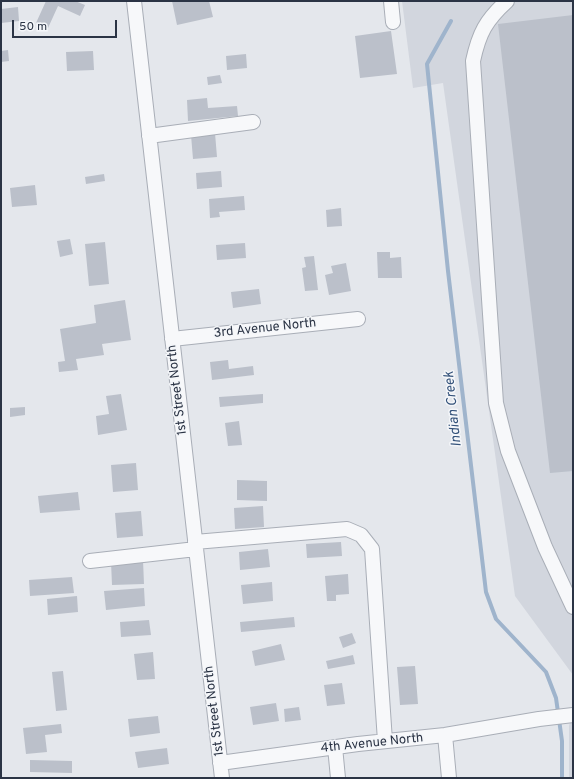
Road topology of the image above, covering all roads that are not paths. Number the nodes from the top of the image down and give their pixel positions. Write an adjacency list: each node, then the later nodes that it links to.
1 (134, 1): 6 (street, 1st Street North)
2 (391, 1): 4 (street)
3 (507, 1): 11 (street)
4 (392, 22)
5 (253, 122): 6 (street)
6 (149, 136): 8 (street, 1st Street North)
7 (358, 319): 8 (street, 3rd Avenue North)
8 (172, 339): 9 (street, 1st Street North)
9 (196, 546): 10 (street); 14 (street); 16 (street, 1st Street North)
10 (90, 561)
11 (573, 607)
12 (572, 715): 13 (street, 4th Avenue North)
13 (445, 736): 14 (street, 4th Avenue North); 19 (street)
14 (385, 742): 15 (street, 4th Avenue North)
15 (335, 747): 16 (street, 4th Avenue North); 18 (street)
16 (220, 763): 17 (street, 1st Street North)
17 (222, 778)
18 (338, 778)
19 (449, 778)

